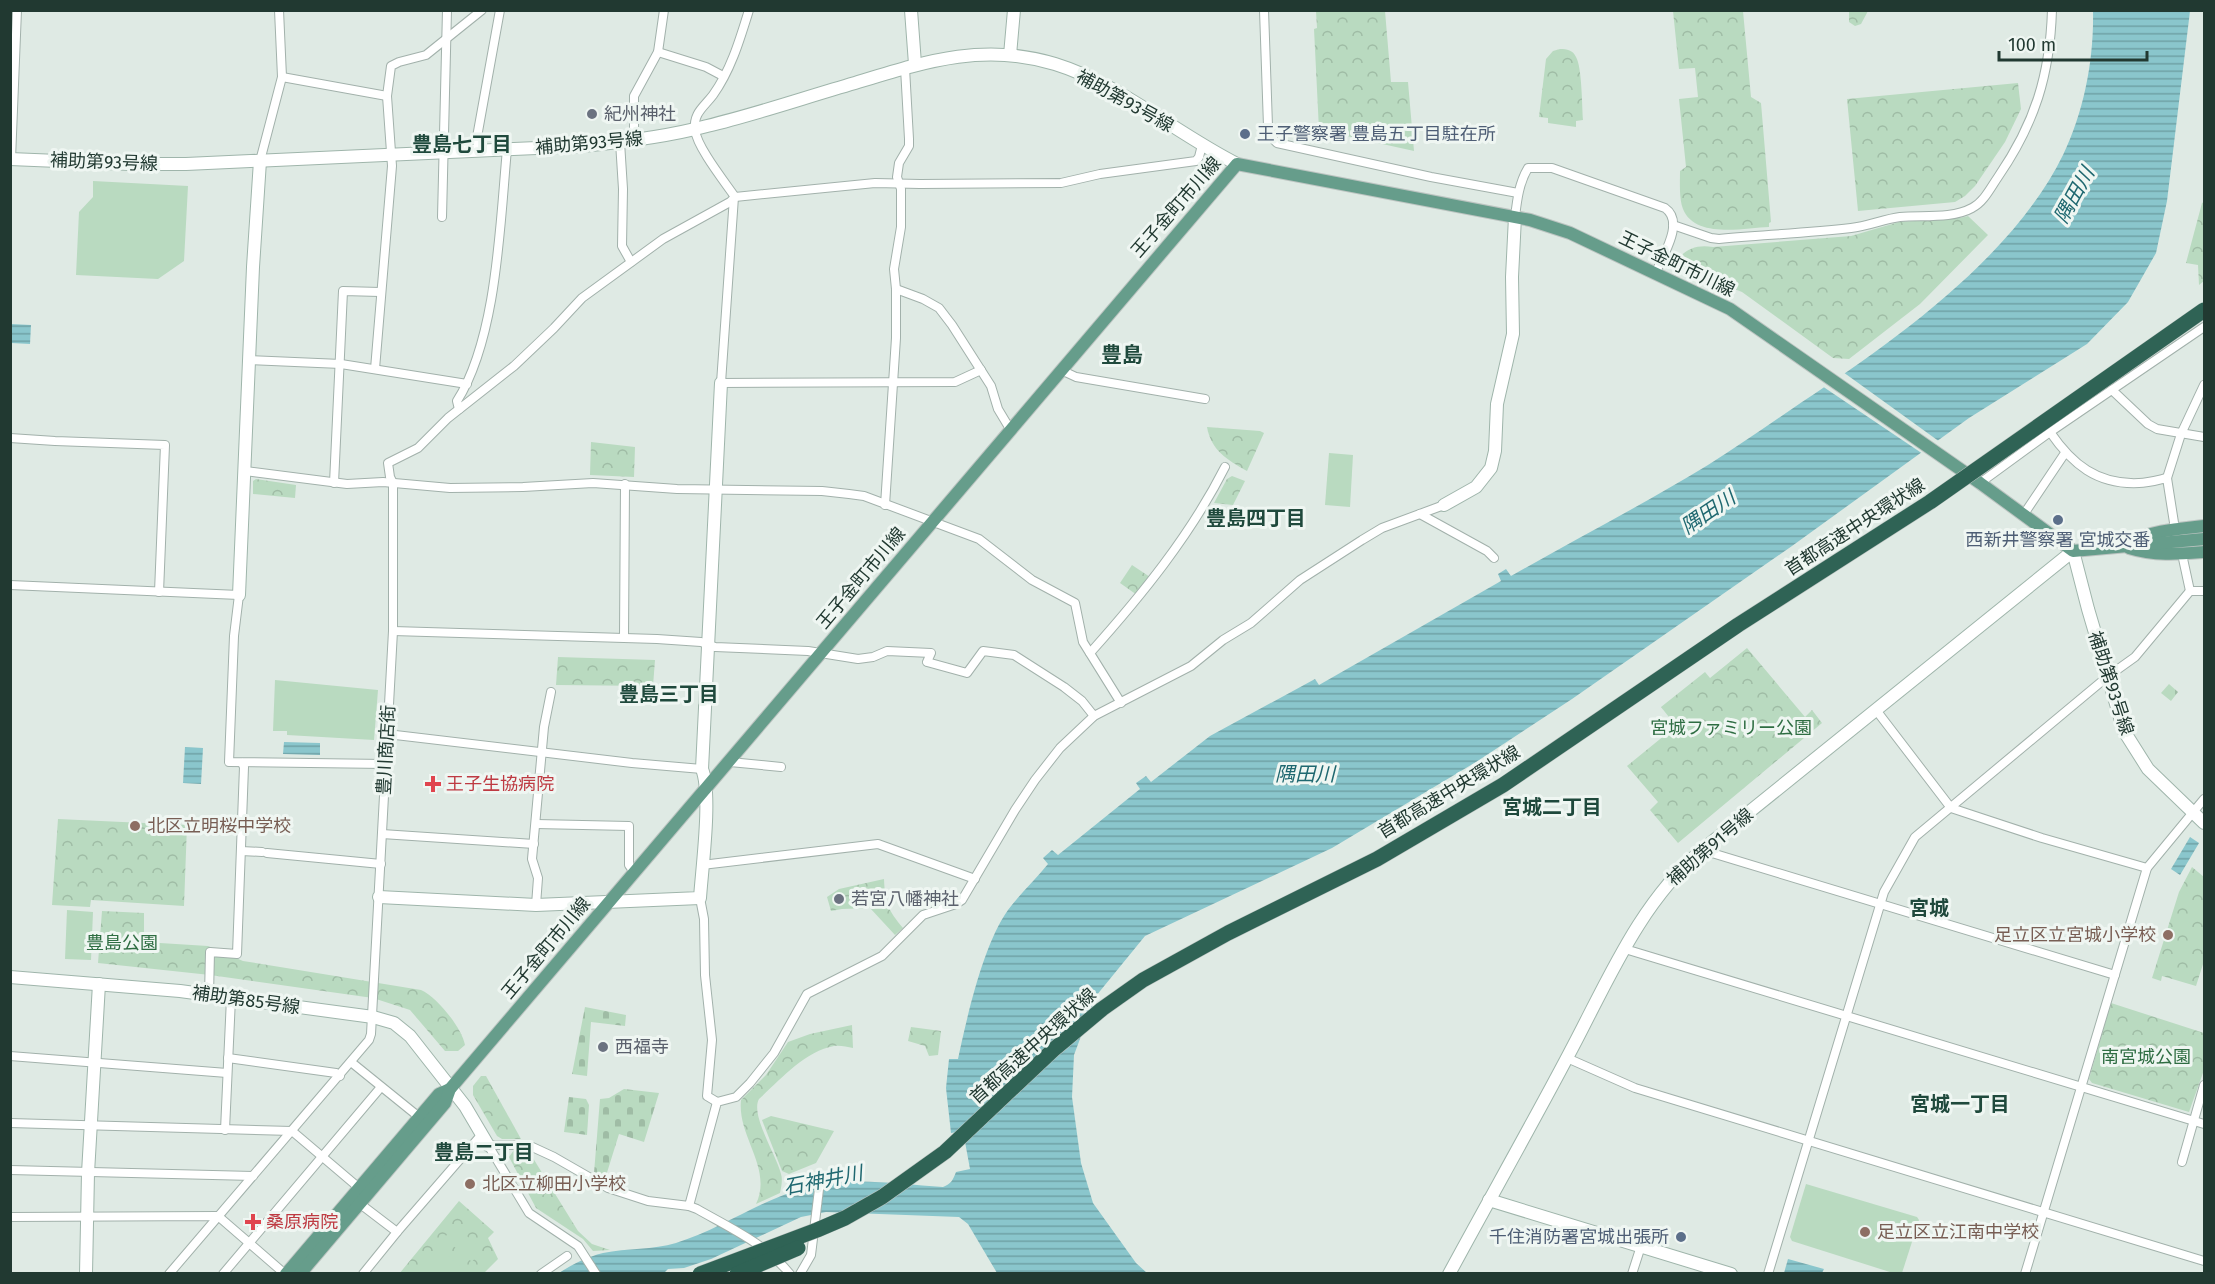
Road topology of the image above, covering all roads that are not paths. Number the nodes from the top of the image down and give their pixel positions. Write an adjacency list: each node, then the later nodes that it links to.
1 (17, 10): 27 (street)
2 (279, 10): 17 (street)
3 (447, 10): 12 (street)
4 (482, 10): 12 (street)
5 (500, 10): 24 (street)
6 (664, 10): 13 (street)
7 (749, 10): 16 (street)
8 (911, 10): 15 (street)
9 (1014, 10): 14 (street)
10 (1264, 10): 31 (street)
11 (2052, 10): 35 (street)
12 (447, 38): 18 (street); 25 (street)
13 (658, 52): 16 (street); 20 (street)
14 (1010, 55): 15 (street, 補助第93号線); 22 (street, 補助第93号線)
15 (910, 66): 19 (street, 補助第93号線); 30 (street)
16 (723, 76): 19 (street)
17 (282, 77): 18 (street); 28 (street)
18 (387, 96): 26 (street)
19 (695, 129): 20 (street, 補助第93号線); 32 (street)
20 (634, 141): 21 (street, 補助第93号線)
21 (620, 142): 23 (street, 補助第93号線); 36 (street)
22 (1202, 146): 29 (street, 補助第93号線); 30 (street)
23 (507, 150): 24 (street, 補助第93号線); 50 (street)
24 (478, 151): 25 (street, 補助第93号線)
25 (443, 153): 26 (street, 補助第93号線); 33 (street)
26 (392, 155): 28 (street, 補助第93号線); 39 (street)
27 (11, 159): 28 (street, 補助第93号線)
28 (260, 161): 43 (street)
29 (1237, 164): 34 (main road, 王子金町市川線); 46 (main road, 王子金町市川線)
30 (899, 182): 32 (street); 38 (street)
31 (1518, 193): 34 (street); 35 (street)
32 (735, 197): 36 (street); 49 (street)
33 (442, 217)
34 (1515, 217): 37 (main road, 王子金町市川線); 70 (street)
35 (1673, 225): 37 (street)
36 (631, 262): 54 (street)
37 (1656, 272): 66 (main road, 王子金町市川線)
38 (896, 289): 47 (street); 48 (street)
39 (380, 292): 44 (street); 45 (street)
40 (2205, 310): 180 (highway, 首都高速中央環状線, bridge)
41 (2205, 316): 181 (highway, 首都高速中央環状線, bridge)
42 (2205, 327): 52 (street)
43 (250, 360): 44 (street); 62 (street)
44 (341, 364): 45 (street); 64 (street)
45 (375, 369): 50 (street)
46 (1061, 369): 53 (street); 55 (main road, 王子金町市川線)
47 (981, 370): 48 (street); 55 (street)
48 (894, 382): 49 (street); 69 (street)
49 (721, 383): 68 (street)
50 (467, 384): 54 (street)
51 (2205, 385): 57 (street)
52 (2112, 390): 56 (street); 57 (street)
53 (1205, 399)
54 (459, 409): 65 (street, 豊川商店街)
55 (1010, 429): 73 (main road, 王子金町市川線)
56 (2050, 432): 60 (street); 66 (street)
57 (2181, 434): 58 (street); 63 (street)
58 (2205, 437)
59 (10, 438): 83 (street)
60 (2065, 453): 63 (street); 72 (street)
61 (1225, 467): 90 (street)
62 (245, 471): 64 (street); 86 (street)
63 (2167, 478): 75 (street)
64 (334, 483): 65 (street)
65 (393, 483): 67 (street); 87 (street, 豊川商店街)
66 (1980, 483): 72 (main road, 王子金町市川線)
67 (626, 484): 68 (street); 88 (street)
68 (715, 490): 69 (street); 89 (street)
69 (885, 505): 73 (street)
70 (1444, 506): 71 (street)
71 (1420, 514): 81 (street); 94 (street)
72 (2024, 514): 78 (main road, 王子金町市川線)
73 (931, 522): 90 (street); 91 (main road, 王子金町市川線)
74 (2205, 526): 75 (main road)
75 (2175, 529): 77 (main road)
76 (2205, 539): 77 (main road)
77 (2123, 546): 78 (main road); 80 (main road)
78 (2073, 551): 92 (street, 補助第93号線); 95 (street, 補助第91号線)
79 (2205, 552): 80 (main road)
80 (2182, 554): 84 (street)
81 (1494, 558)
82 (10, 585): 83 (street)
83 (159, 591): 86 (street)
84 (2190, 591): 85 (street); 92 (street)
85 (2205, 591)
86 (239, 595): 100 (street)
87 (393, 631): 88 (street); 97 (street, 豊川商店街)
88 (624, 637): 89 (street)
89 (708, 645): 91 (street); 103 (street)
90 (1090, 653): 94 (street)
91 (820, 654): 96 (street); 99 (main road, 王子金町市川線)
92 (2107, 677): 106 (street); 107 (street, 補助第93号線)
93 (551, 692): 98 (street)
94 (1121, 703): 96 (street)
95 (1876, 710): 106 (street); 112 (street, 補助第91号線)
96 (1094, 717): 118 (street)
97 (387, 734): 98 (street); 101 (street, 豊川商店街)
98 (542, 752): 103 (street); 109 (street)
99 (730, 762): 102 (street); 104 (main road, 王子金町市川線)
100 (242, 763): 101 (street); 113 (street)
101 (385, 764): 110 (street, 豊川商店街)
102 (781, 766)
103 (702, 769): 104 (street)
104 (705, 791): 115 (street); 117 (main road, 王子金町市川線)
105 (2205, 799): 107 (street)
106 (1951, 808): 116 (street); 122 (street)
107 (2193, 813): 108 (street, 補助第93号線); 116 (street)
108 (2205, 823)
109 (536, 824): 111 (street); 117 (street)
110 (382, 834): 111 (street); 114 (street, 豊川商店街)
111 (534, 844): 123 (street)
112 (1702, 850): 122 (street); 124 (street, 補助第91号線)
113 (242, 851): 114 (street); 128 (street)
114 (381, 864): 119 (street, 豊川商店街)
115 (702, 865): 118 (street); 120 (street)
116 (2147, 868): 125 (street)
117 (634, 872): 121 (main road, 王子金町市川線)
118 (975, 879): 143 (street)
119 (379, 897): 123 (street); 130 (street, 豊川商店街)
120 (700, 898): 121 (street); 143 (street)
121 (609, 901): 123 (street); 142 (main road, 王子金町市川線)
122 (1881, 904): 125 (street); 131 (street)
123 (536, 905)
124 (1625, 949): 131 (street); 134 (street, 補助第91号線)
125 (2115, 975): 141 (street)
126 (10, 977): 127 (street, 補助第85号線)
127 (99, 984): 128 (street, 補助第85号線); 136 (street)
128 (209, 995): 129 (street, 補助第85号線)
129 (231, 998): 130 (street, 補助第85号線); 133 (street)
130 (373, 1017): 135 (street, 豊川商店街); 142 (street, 補助第85号線)
131 (1847, 1017): 141 (street); 152 (street)
132 (10, 1056): 136 (street)
133 (228, 1058): 137 (street); 138 (street)
134 (1567, 1058): 152 (street); 160 (street, 補助第91号線)
135 (351, 1062): 138 (street, 豊川商店街); 140 (street)
136 (93, 1063): 137 (street); 148 (street)
137 (227, 1073): 149 (street)
138 (340, 1076): 150 (street, 豊川商店街)
139 (2205, 1085): 145 (street)
140 (381, 1087): 144 (street); 153 (street)
141 (2081, 1087): 145 (street); 163 (street)
142 (450, 1089): 144 (main road, 王子金町市川線); 151 (street, 補助第85号線); 161 (main road, 王子金町市川線)
143 (717, 1102): 162 (street)
144 (420, 1117): 159 (main road, 王子金町市川線)
145 (2193, 1120): 147 (street); 154 (street)
146 (10, 1123): 148 (street)
147 (2205, 1124)
148 (91, 1125): 149 (street); 156 (street)
149 (225, 1130): 150 (street)
150 (292, 1131): 153 (street); 157 (street, 豊川商店街)
151 (485, 1140): 162 (street); 167 (street); 179 (street)
152 (1808, 1141): 163 (street); 187 (street)
153 (321, 1157): 159 (street); 168 (street)
154 (2182, 1162)
155 (10, 1170): 156 (street)
156 (88, 1173): 157 (street); 166 (street)
157 (253, 1176): 164 (street, 豊川商店街)
158 (820, 1181): 183 (street)
159 (358, 1186): 175 (main road, 王子金町市川線)
160 (1489, 1200): 169 (street); 184 (street, 補助第91号線)
161 (359, 1203): 167 (street); 176 (main road, 王子金町市川線)
162 (693, 1208): 182 (street)
163 (2043, 1212): 171 (street); 188 (street)
164 (218, 1216): 166 (street); 168 (street); 173 (street, 豊川商店街)
165 (10, 1217): 166 (street)
166 (87, 1217): 172 (street)
167 (397, 1232): 177 (street)
168 (249, 1243): 174 (street); 175 (street)
169 (1641, 1246): 185 (street); 186 (street)
170 (567, 1256): 178 (street)
171 (2205, 1261)
172 (86, 1274)
173 (169, 1274)
174 (223, 1274)
175 (286, 1274)
176 (300, 1274)
177 (363, 1274)
178 (541, 1274)
179 (596, 1274)
180 (700, 1274)
181 (737, 1274)
182 (790, 1274)
183 (800, 1274)
184 (1449, 1274)
185 (1632, 1274)
186 (1731, 1274)
187 (1768, 1274)
188 (2025, 1274)

